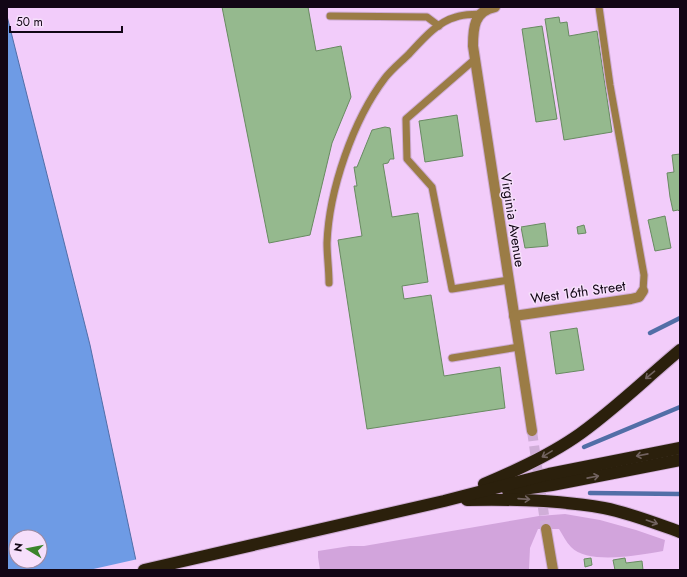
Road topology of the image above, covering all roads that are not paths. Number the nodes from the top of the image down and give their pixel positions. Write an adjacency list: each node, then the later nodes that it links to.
1 (495, 7): 3 (street)
2 (599, 7): 9 (lane)
3 (480, 14): 5 (lane); 6 (street, Virginia Avenue)
4 (330, 16): 5 (lane)
5 (439, 26): 8 (lane)
6 (474, 60): 7 (street, Virginia Avenue); 7 (lane)
7 (508, 280): 10 (street, Virginia Avenue)
8 (329, 283)
9 (643, 291): 10 (street, West 16th Street)
10 (514, 316): 11 (street, Virginia Avenue)
11 (519, 347): 13 (lane); 14 (street, Virginia Avenue)
12 (680, 350): 17 (highway, one-way to 17)
13 (452, 358)
14 (532, 431)
15 (680, 448): 17 (highway, one-way to 17)
16 (680, 460): 17 (highway, one-way to 16)
17 (444, 501): 19 (highway, one-way to 19); 20 (highway)
18 (546, 529): 21 (street)
19 (680, 532)
20 (144, 570)
21 (553, 570)

